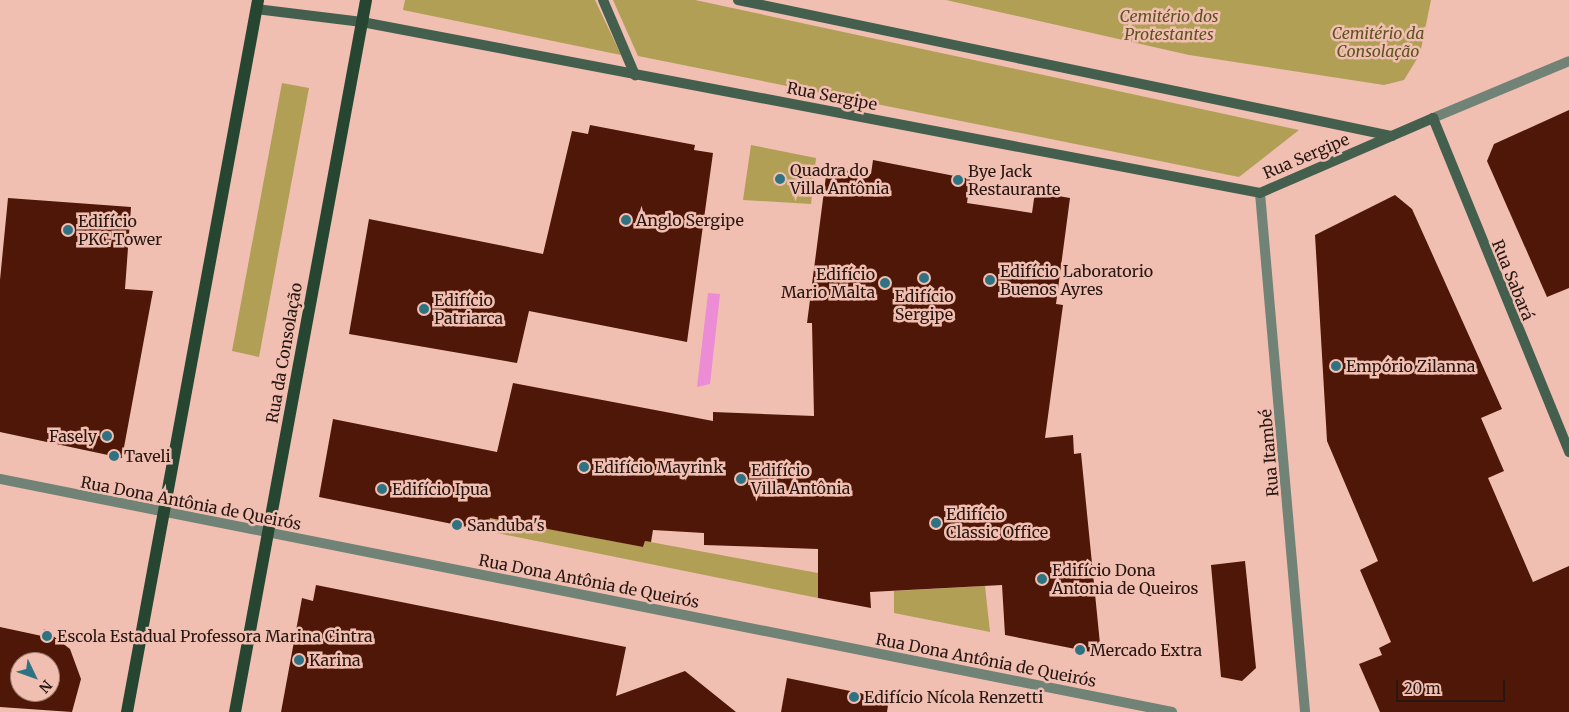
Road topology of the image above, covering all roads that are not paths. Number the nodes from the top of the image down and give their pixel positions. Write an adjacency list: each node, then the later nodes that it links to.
1 (366, 0): 5 (main road, Rua da Consolação)
2 (603, 0): 7 (street)
3 (738, 0): 9 (street, Rua Sergipe)
4 (257, 5): 5 (street, Rua Sergipe); 13 (main road)
5 (362, 22): 7 (street, Rua Sergipe); 14 (main road, Rua da Consolação)
6 (1569, 60): 8 (street, Rua Sergipe)
7 (635, 75): 10 (street, Rua Sergipe)
8 (1433, 118): 9 (street, Rua Sergipe); 11 (street, Rua Sabará)
9 (1392, 136): 10 (street, Rua Sergipe)
10 (1260, 193): 18 (street, Rua Itambé)
11 (1569, 452)
12 (0, 479): 13 (street, Rua Dona Antônia de Queirós)
13 (162, 514): 14 (street, Rua Dona Antônia de Queirós); 15 (main road)
14 (268, 533): 16 (main road, Rua da Consolação); 17 (street, Rua Dona Antônia de Queirós)
15 (128, 712)
16 (235, 712)
17 (1172, 712)
18 (1305, 712)

